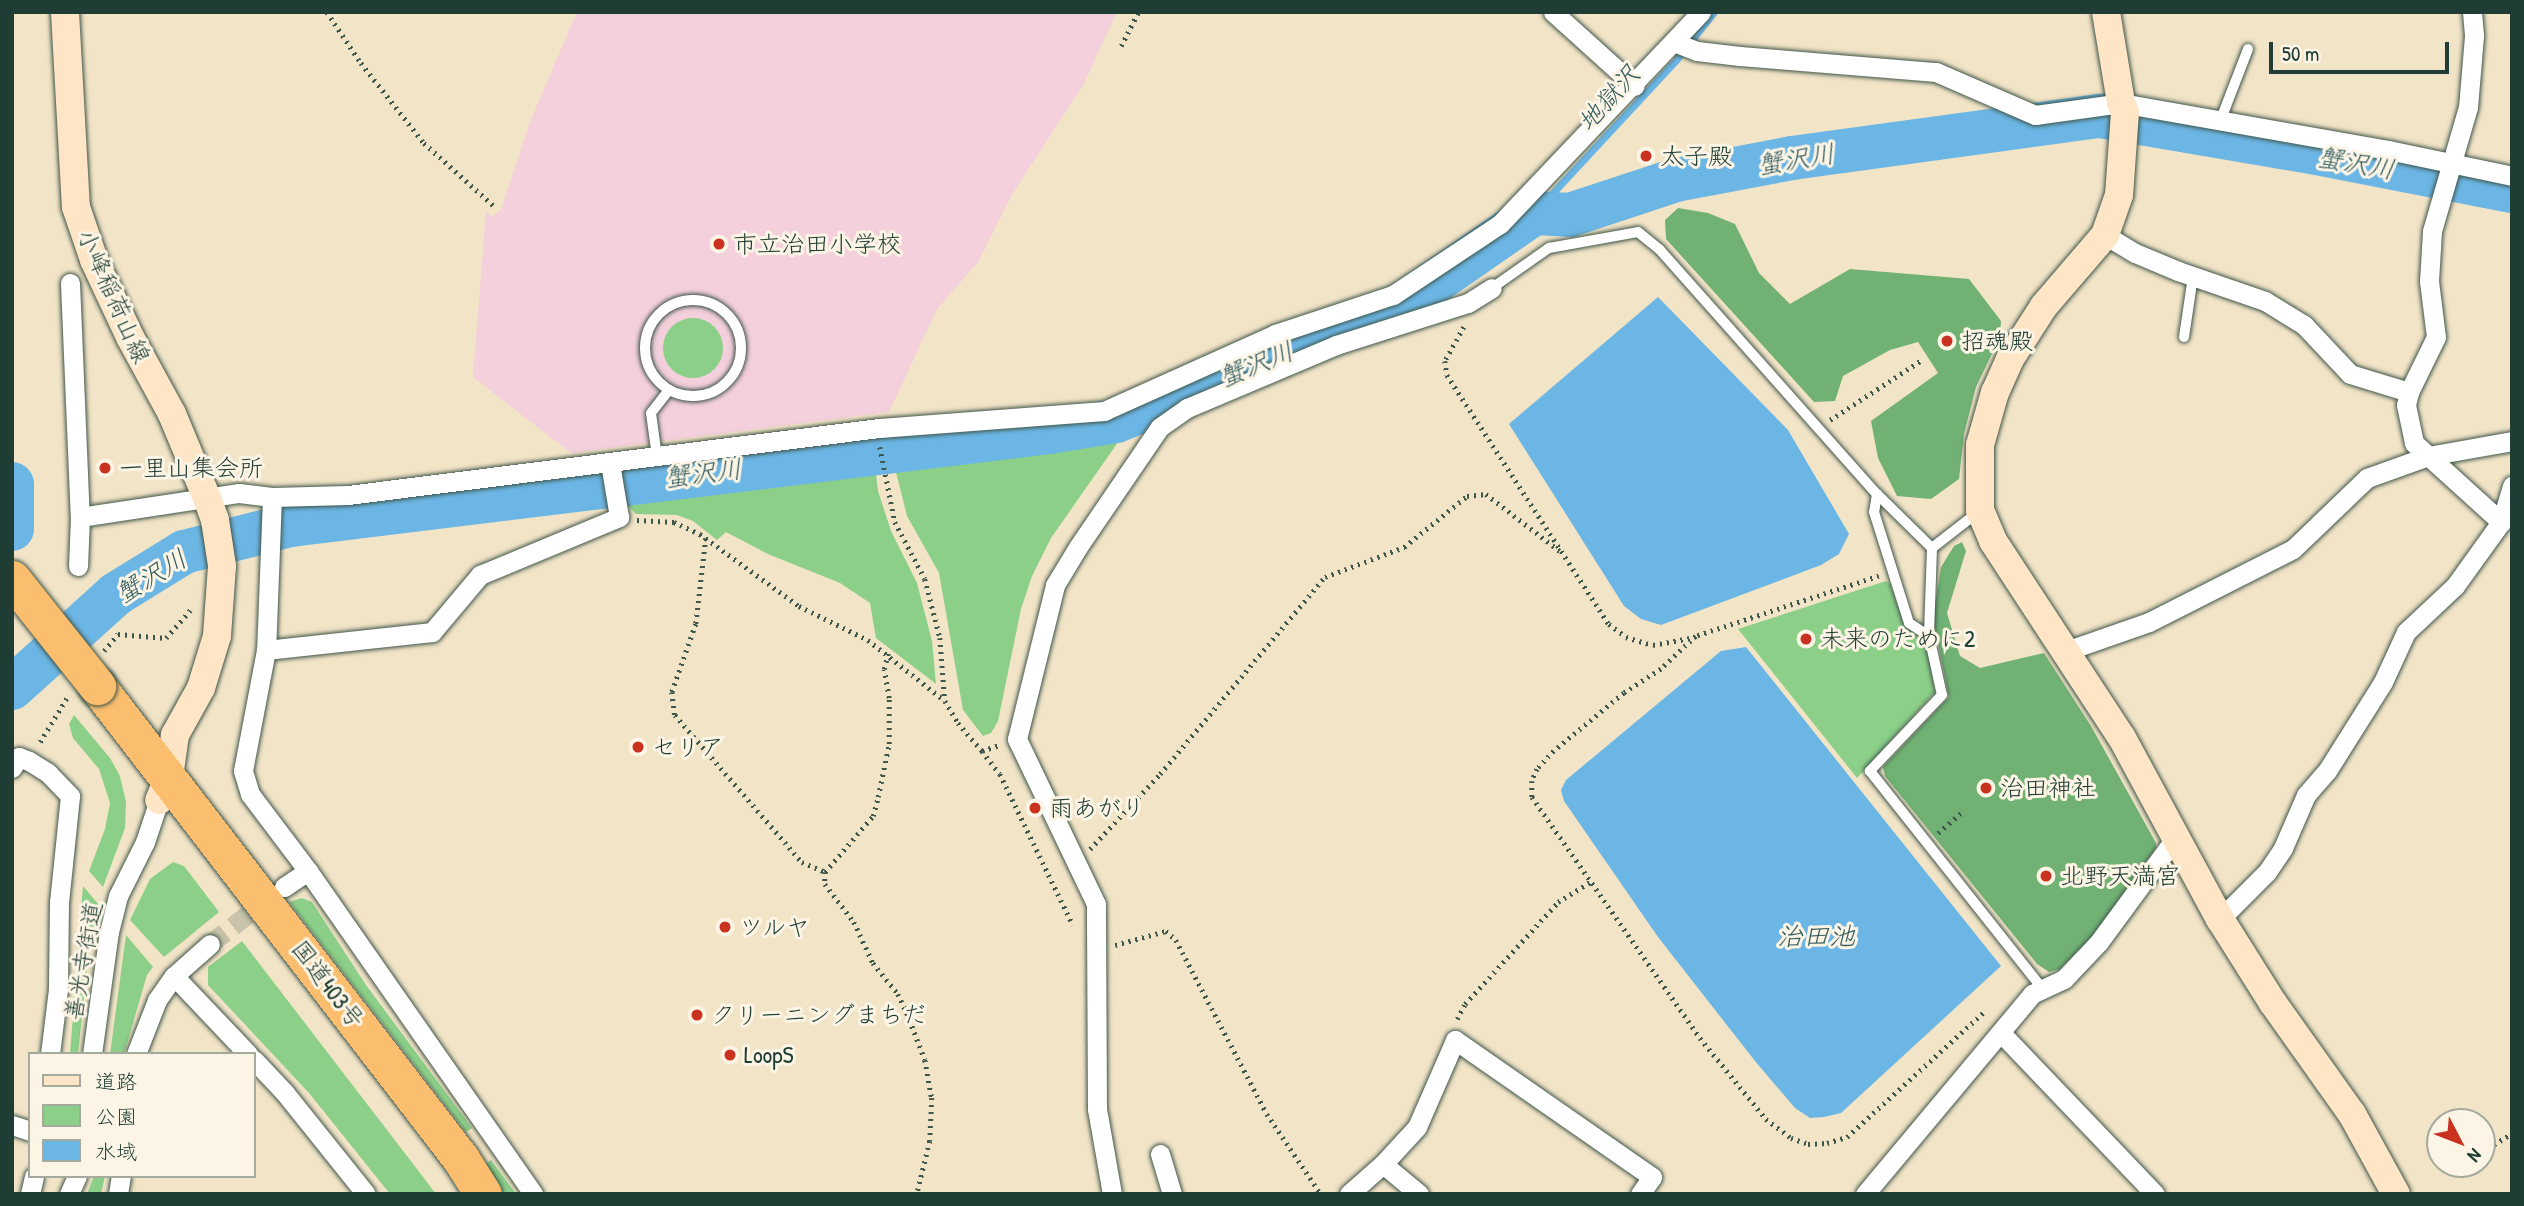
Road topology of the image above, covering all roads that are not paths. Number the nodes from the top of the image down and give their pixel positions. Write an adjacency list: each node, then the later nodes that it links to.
1 (65, 12): 27 (street, 小峰稲荷山線)
2 (1553, 12): 8 (street)
3 (1701, 12): 6 (street)
4 (2106, 12): 9 (street)
5 (2472, 12): 11 (street)
6 (1676, 43): 8 (street); 9 (street)
7 (2248, 50): 10 (lane)
8 (1635, 86): 22 (street)
9 (2124, 116): 10 (street); 13 (street)
10 (2221, 119): 11 (street)
11 (2447, 175): 12 (street); 19 (street)
12 (2512, 176)
13 (2105, 235): 14 (street); 28 (street)
14 (2193, 276): 17 (lane); 19 (street)
15 (70, 283): 29 (street)
16 (1492, 288): 25 (lane); 63 (street)
17 (2184, 337)
18 (669, 390): 18 (lane); 22 (lane)
19 (2409, 392): 21 (street)
20 (2512, 441): 21 (street)
21 (2428, 456): 30 (street); 37 (street)
22 (657, 457): 23 (street)
23 (611, 468): 26 (street); 36 (street)
24 (2512, 486): 30 (street)
25 (1877, 494): 31 (lane); 35 (lane)
26 (272, 503): 27 (street); 36 (street)
27 (211, 509): 29 (street); 40 (street, 小峰稲荷山線)
28 (1980, 510): 31 (lane); 37 (street)
29 (80, 517): 32 (street)
30 (2501, 523): 44 (street)
31 (1932, 548): 35 (lane)
32 (78, 566)
33 (12, 579): 38 (highway, bridge)
34 (12, 615): 38 (highway)
35 (1929, 636): 47 (lane)
36 (266, 650): 42 (street)
37 (2066, 651): 41 (street)
38 (90, 694): 40 (highway, 国道403号)
39 (12, 768): 49 (street)
40 (164, 789): 50 (street, 善光寺街道); 57 (highway, 国道403号)
41 (2176, 837): 44 (street); 47 (street)
42 (308, 871): 43 (street); 54 (street)
43 (284, 887)
44 (2220, 919): 70 (street)
45 (210, 944): 46 (street)
46 (174, 976): 51 (street); 52 (street)
47 (2043, 989): 48 (street)
48 (2001, 1034): 68 (street); 69 (street)
49 (50, 1052)
50 (92, 1052)
51 (137, 1052)
52 (246, 1052)
53 (256, 1062): 60 (street)
54 (491, 1138): 57 (street); 62 (street)
55 (1160, 1154): 64 (street)
56 (1383, 1164): 65 (street); 66 (street); 67 (street)
57 (461, 1176): 61 (highway, 国道403号)
58 (76, 1178): 59 (street)
59 (69, 1194)
60 (366, 1194)
61 (483, 1194)
62 (533, 1194)
63 (1112, 1194)
64 (1172, 1194)
65 (1349, 1194)
66 (1419, 1194)
67 (1640, 1194)
68 (1865, 1194)
69 (2155, 1194)
70 (2396, 1194)

